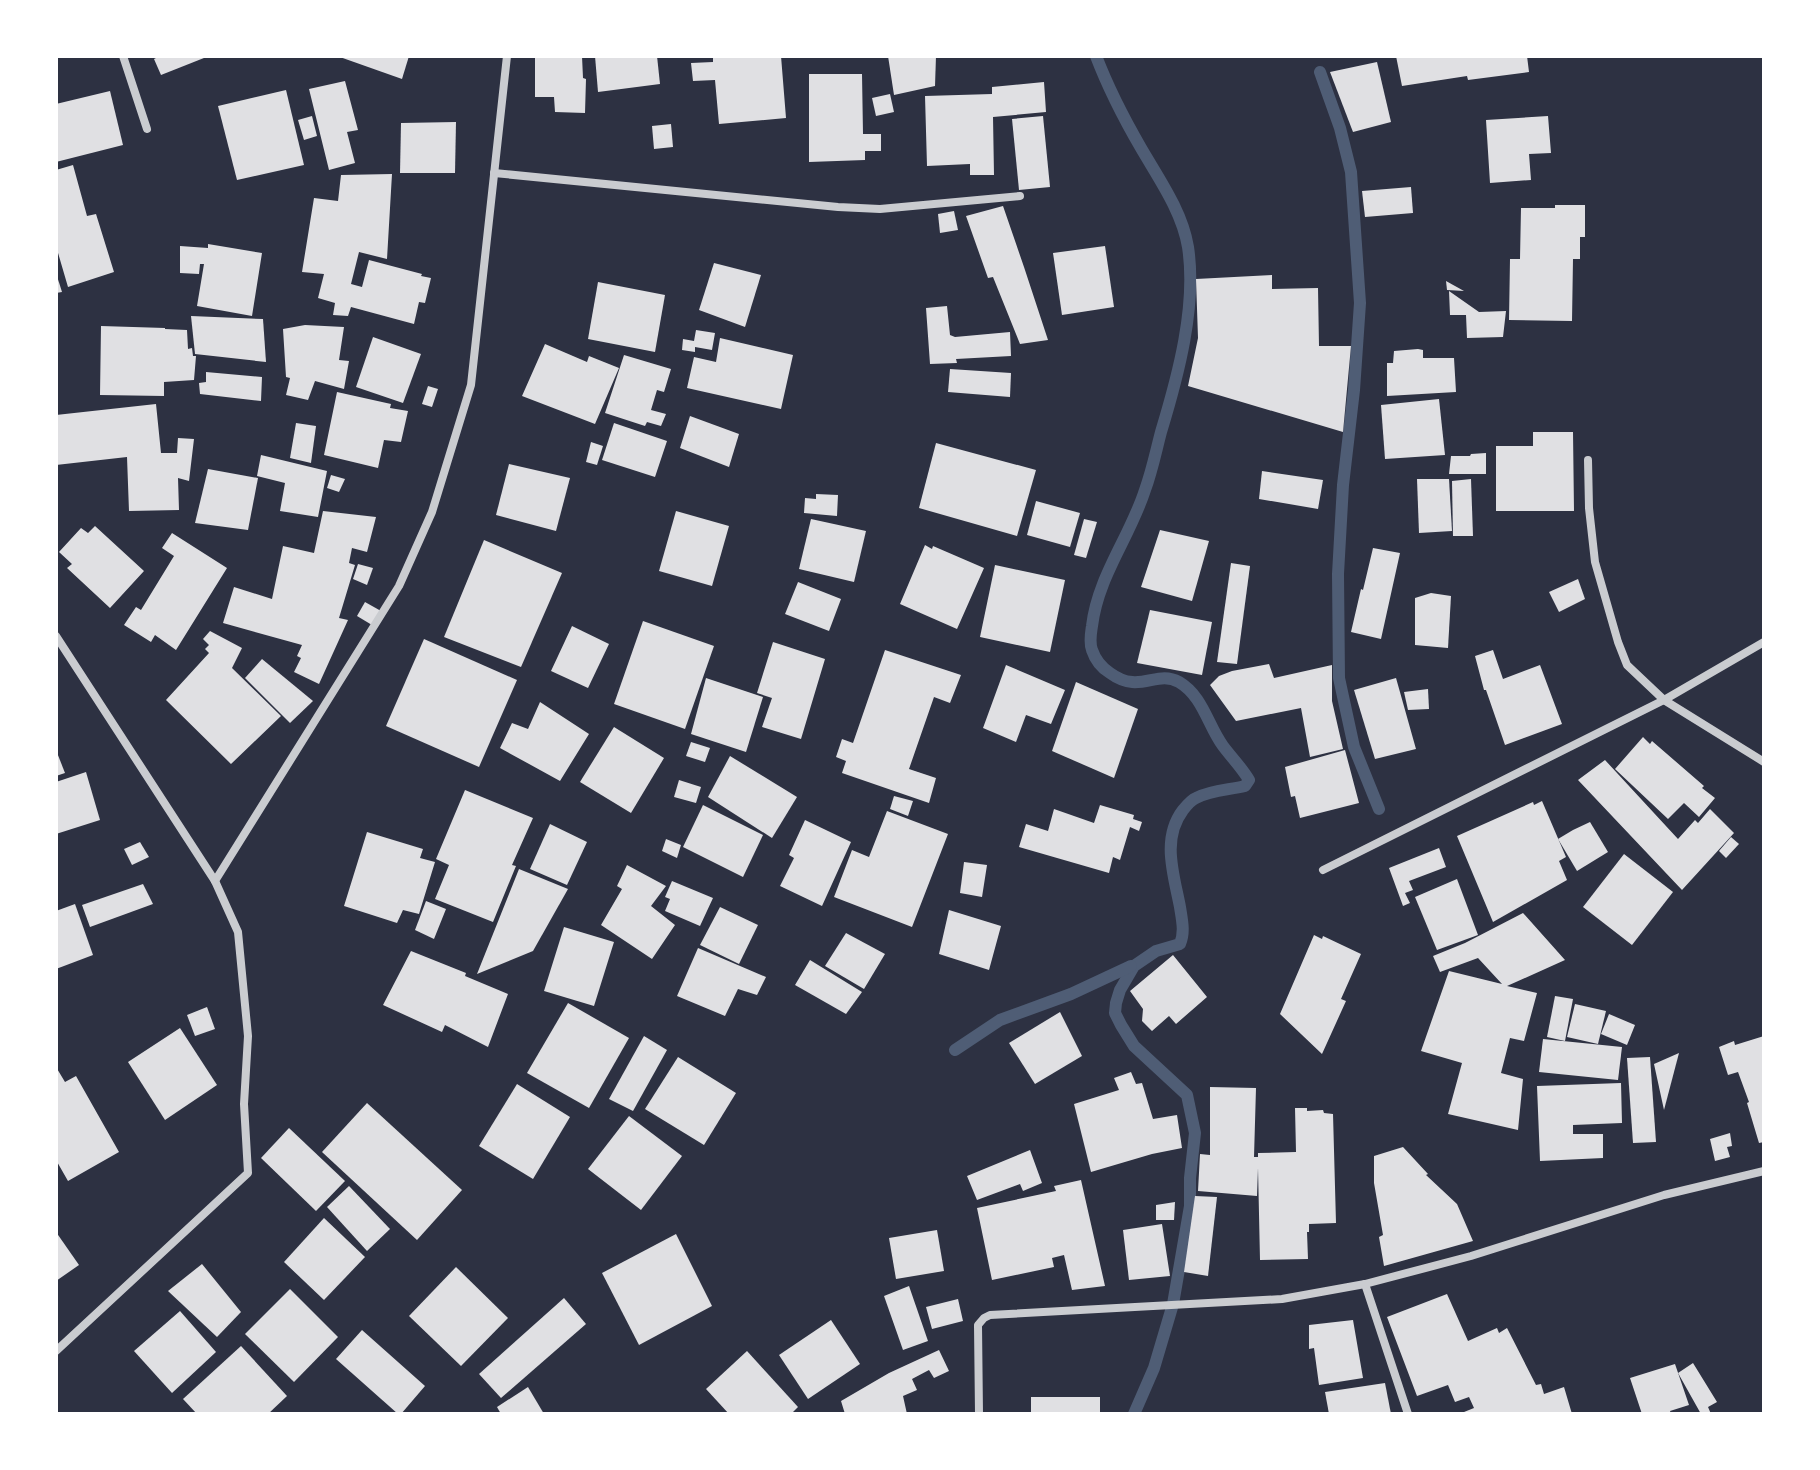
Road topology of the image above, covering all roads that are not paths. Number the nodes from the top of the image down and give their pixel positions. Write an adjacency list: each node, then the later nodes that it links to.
1 (123, 56): 3 (street)
2 (507, 56): 4 (street)
3 (147, 129)
4 (494, 173): 5 (street); 12 (street)
5 (1020, 196)
6 (1588, 460): 9 (street)
7 (56, 636): 12 (street)
8 (1764, 642): 9 (street)
9 (1664, 700): 10 (street); 11 (street)
10 (1764, 762)
11 (1323, 870)
12 (215, 881): 15 (street)
13 (1764, 1171): 14 (street)
14 (1365, 1284): 16 (street); 17 (street)
15 (56, 1351)
16 (979, 1414)
17 (1408, 1414)

